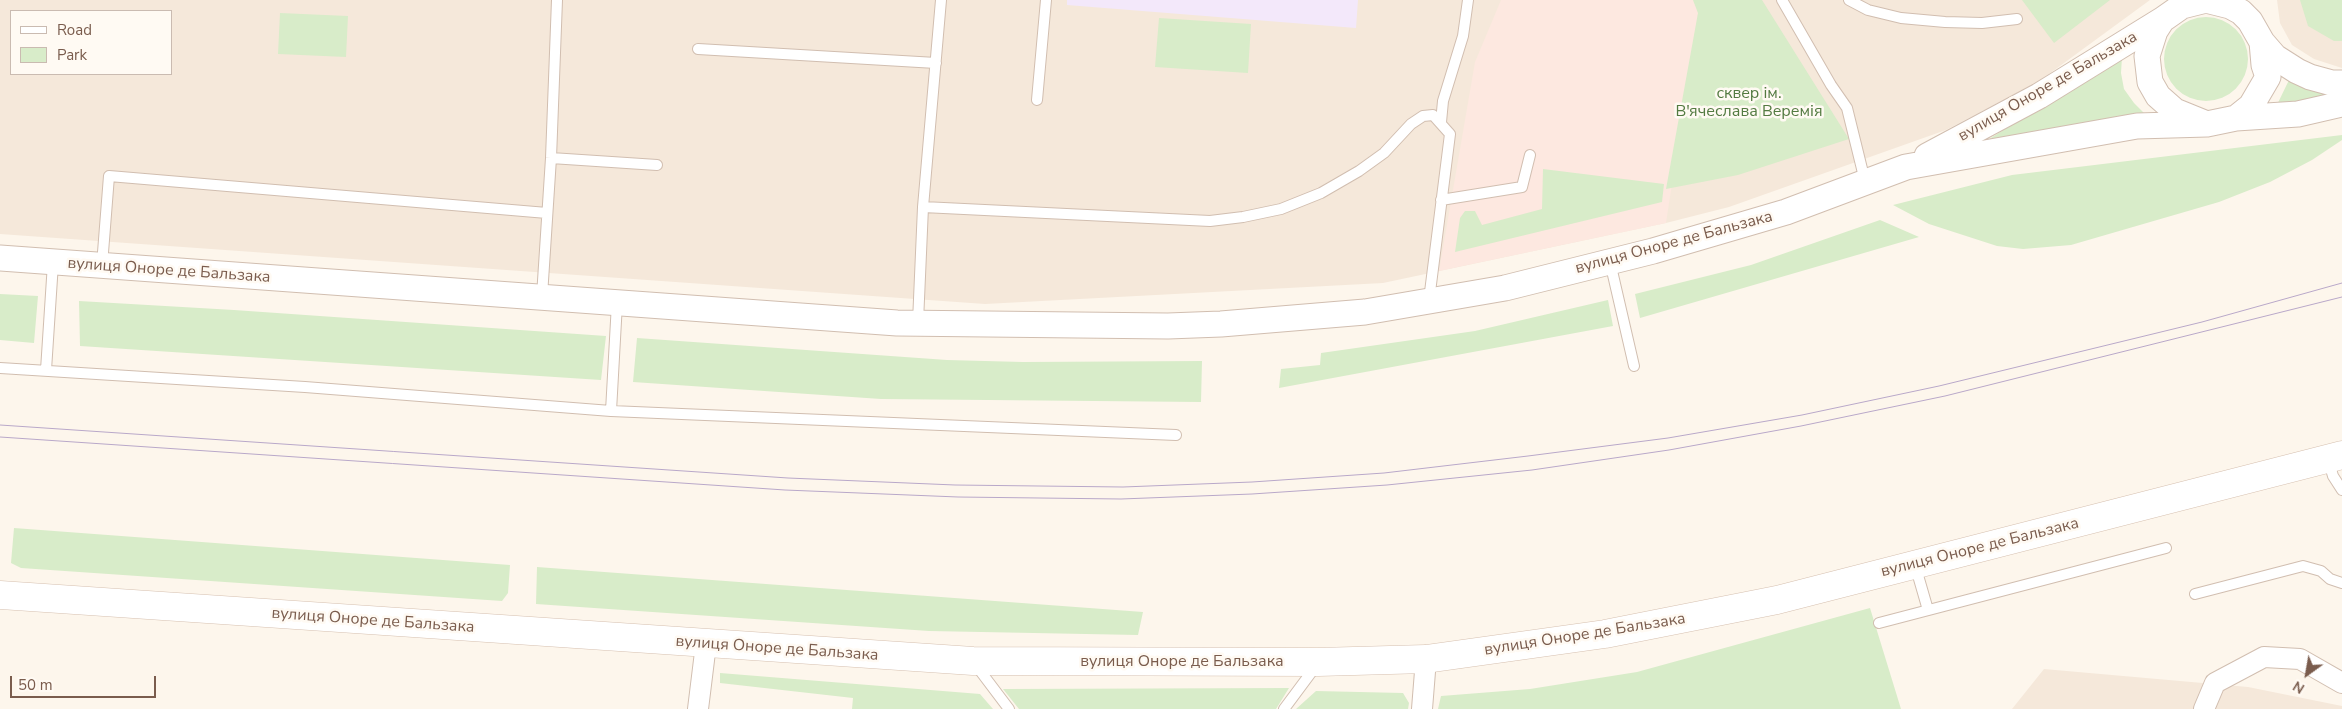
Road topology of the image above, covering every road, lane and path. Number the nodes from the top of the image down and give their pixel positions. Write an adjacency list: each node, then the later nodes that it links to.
1 (557, 0): 19 (lane)
2 (941, 0): 11 (lane)
3 (1046, 0): 13 (lane)
4 (1468, 0): 16 (lane)
5 (1782, 0): 22 (lane)
6 (1849, 0): 8 (lane)
7 (2177, 9): 9 (street); 17 (street); 21 (street, вулиця Оноре де Бальзака)
8 (2017, 19)
9 (2254, 21): 12 (street); 15 (street)
10 (698, 49): 11 (lane)
11 (936, 63): 24 (lane)
12 (2342, 83)
13 (1037, 100)
14 (2342, 104): 15 (street)
15 (2236, 118): 17 (street)
16 (1441, 122): 23 (lane); 24 (lane)
17 (2207, 124): 21 (street, вулиця Оноре де Бальзака)
18 (1530, 155): 23 (lane)
19 (551, 158): 20 (lane); 25 (lane)
20 (657, 165)
21 (1906, 167): 22 (street, вулиця Оноре де Бальзака)
22 (1865, 181): 27 (street, вулиця Оноре де Бальзака)
23 (1441, 200): 31 (lane)
24 (923, 207): 33 (lane)
25 (547, 212): 29 (lane); 30 (lane)
26 (0, 258): 28 (street, вулиця Оноре де Бальзака)
27 (1610, 262): 31 (street, вулиця Оноре де Бальзака); 34 (lane)
28 (53, 263): 29 (street, вулиця Оноре де Бальзака); 36 (lane)
29 (102, 266): 30 (street, вулиця Оноре де Бальзака)
30 (542, 297): 32 (street, вулиця Оноре де Бальзака)
31 (1428, 301): 33 (street, вулиця Оноре де Бальзака)
32 (617, 303): 33 (street, вулиця Оноре де Бальзака); 37 (lane)
33 (918, 322)
34 (1634, 366)
35 (0, 368): 36 (lane)
36 (46, 370): 37 (lane)
37 (611, 411): 38 (lane)
38 (1176, 435)
39 (2335, 456): 40 (lane); 42 (main road, вулиця Оноре де Бальзака)
40 (2342, 490)
41 (2166, 548): 46 (lane)
42 (1914, 564): 46 (lane); 49 (main road, вулиця Оноре де Бальзака)
43 (2342, 583): 44 (lane)
44 (2195, 594)
45 (0, 595): 48 (main road, вулиця Оноре де Бальзака)
46 (1928, 610): 47 (lane)
47 (1878, 623)
48 (706, 644): 50 (main road, вулиця Оноре де Бальзака); 53 (street)
49 (1426, 659): 51 (main road, вулиця Оноре де Бальзака); 56 (street)
50 (973, 661): 51 (main road, вулиця Оноре де Бальзака); 54 (lane)
51 (1318, 662): 55 (lane)
52 (2342, 683): 57 (street)
53 (698, 709)
54 (1009, 709)
55 (1284, 709)
56 (1422, 709)
57 (2204, 709)

